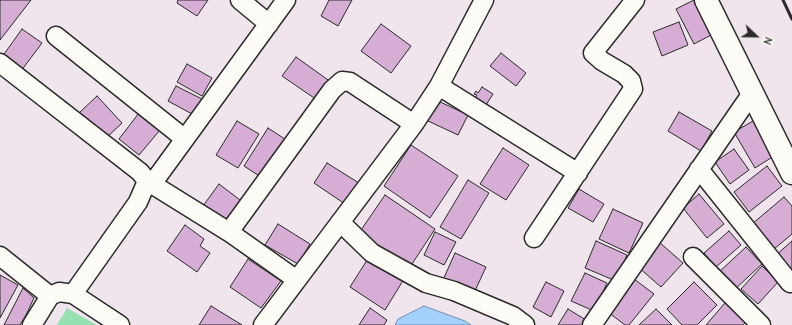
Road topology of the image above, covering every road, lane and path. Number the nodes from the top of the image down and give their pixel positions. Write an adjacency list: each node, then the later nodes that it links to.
1 (240, 0): 6 (street)
2 (286, 0): 6 (street)
3 (484, 0): 9 (street)
4 (635, 0): 14 (street)
5 (706, 0): 10 (street)
6 (269, 24): 12 (street)
7 (56, 36): 12 (street)
8 (0, 63): 16 (street)
9 (439, 86): 11 (street); 14 (street)
10 (752, 93): 13 (street); 15 (street)
11 (414, 124): 17 (street); 18 (street)
12 (186, 139): 16 (street)
13 (699, 169): 23 (street); 30 (street)
14 (578, 173): 19 (street)
15 (792, 173)
16 (150, 183): 18 (street); 24 (street)
17 (340, 222): 22 (street); 29 (street)
18 (229, 232): 22 (street)
19 (534, 238)
20 (0, 256): 25 (street)
21 (693, 256): 31 (street)
22 (296, 280): 28 (street)
23 (790, 283)
24 (73, 294): 25 (street); 27 (street)
25 (50, 296): 26 (street)
26 (32, 325)
27 (120, 325)
28 (263, 325)
29 (525, 325)
30 (592, 325)
31 (760, 325)

